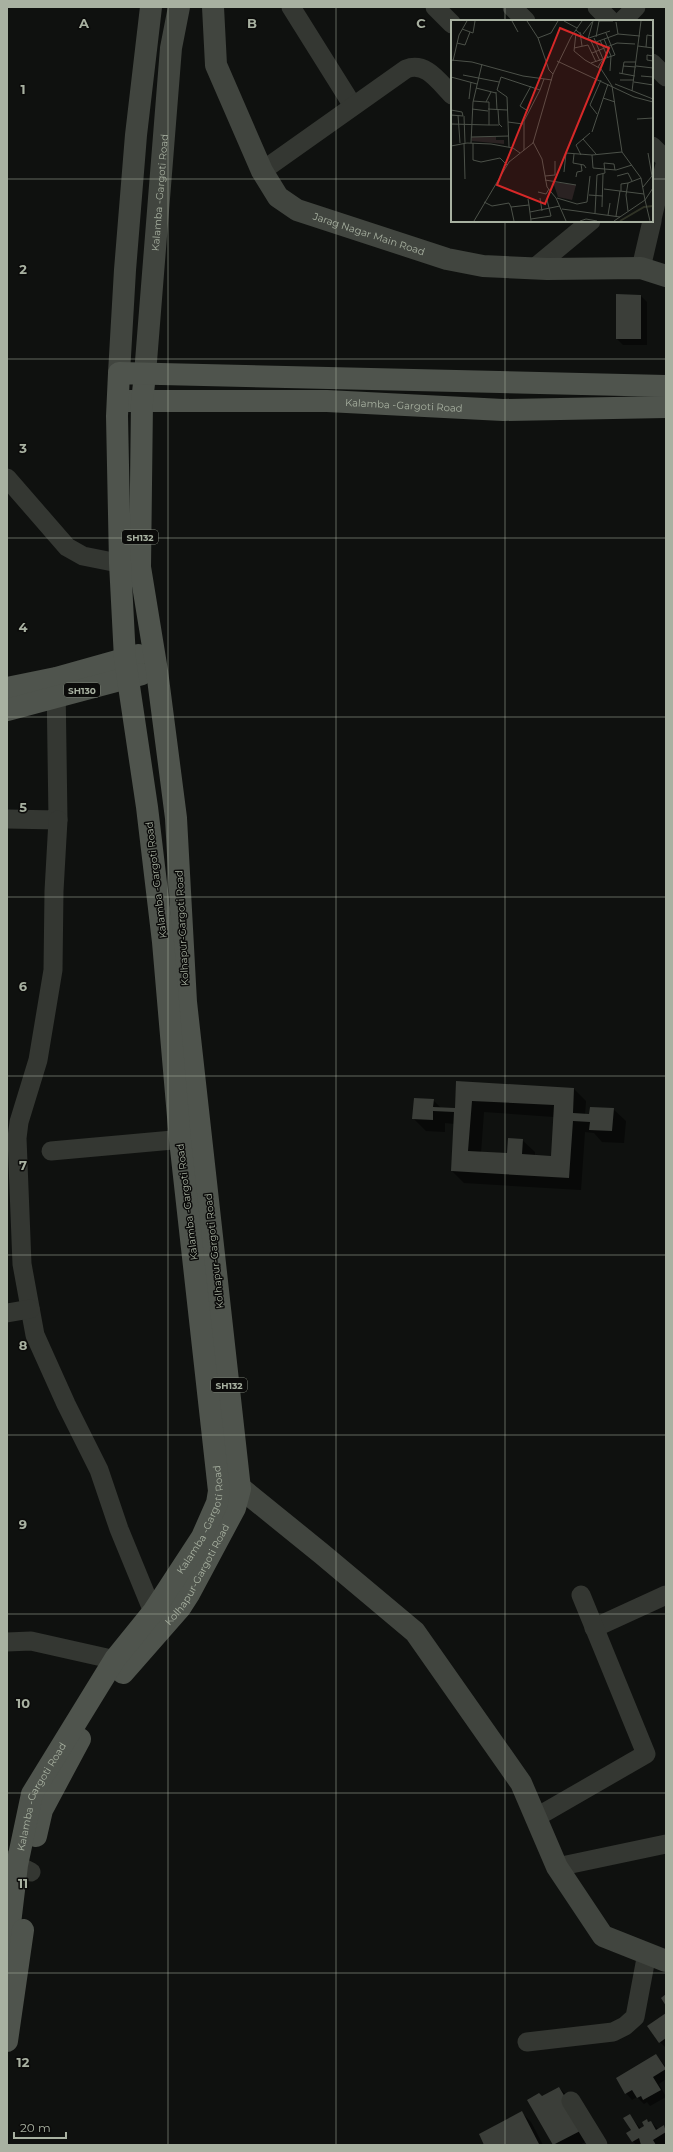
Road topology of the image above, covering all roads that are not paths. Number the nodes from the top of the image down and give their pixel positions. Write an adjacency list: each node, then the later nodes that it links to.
1 (151, 7): 27 (street, Kalamba -Gargoti Road)
2 (179, 7): 28 (street, Kalamba -Gargoti Road)
3 (213, 7): 20 (street, Jarag Nagar Main Road)
4 (291, 7): 16 (street)
5 (435, 7): 12 (street)
6 (512, 7): 9 (street)
7 (597, 7): 10 (street)
8 (636, 7): 11 (street)
9 (525, 20)
10 (610, 20)
11 (623, 20)
12 (451, 23)
13 (653, 64): 14 (street)
14 (666, 77)
15 (451, 94): 16 (street)
16 (353, 106): 20 (street)
17 (653, 147): 18 (street)
18 (666, 160): 19 (street); 21 (street)
19 (653, 170)
20 (262, 171): 25 (street, Jarag Nagar Main Road)
21 (653, 216)
22 (652, 222): 24 (street)
23 (585, 223): 25 (street)
24 (640, 268): 25 (street, Jarag Nagar Main Road); 26 (street, Jarag Nagar Main Road)
25 (533, 269)
26 (666, 276)
27 (119, 373): 28 (main road); 30 (main road, Kalamba -Gargoti Road)
28 (145, 374): 29 (main road); 31 (main road, Kalamba -Gargoti Road)
29 (666, 386)
30 (118, 400): 31 (main road, Kalamba -Gargoti Road); 34 (main road, Kalamba -Gargoti Road)
31 (142, 402): 32 (main road, Kalamba -Gargoti Road); 34 (main road, Kolhapur-Gargoti Road / SH132)
32 (666, 407)
33 (7, 478): 34 (street)
34 (130, 565): 35 (main road, Kolhapur-Gargoti Road / SH132); 36 (main road, Kalamba -Gargoti Road)
35 (155, 661): 36 (main road, SH130); 42 (main road, Kolhapur-Gargoti Road / SH132)
36 (126, 669): 38 (main road, SH130); 44 (main road, Kalamba -Gargoti Road)
37 (7, 688): 38 (main road, SH130)
38 (56, 688): 39 (main road, SH130); 41 (street)
39 (7, 710)
40 (7, 818): 41 (street)
41 (58, 820): 43 (street)
42 (201, 1137): 44 (street); 49 (main road, Kolhapur-Gargoti Road / SH132)
43 (12, 1138): 46 (street)
44 (180, 1140): 45 (street); 48 (main road, Kalamba -Gargoti Road)
45 (51, 1151)
46 (30, 1309): 47 (street); 52 (street)
47 (7, 1313)
48 (217, 1469): 49 (street); 52 (main road, Kalamba -Gargoti Road)
49 (240, 1489): 55 (main road, Kolhapur-Gargoti Road / SH132); 56 (street)
50 (581, 1595): 53 (street)
51 (666, 1595): 53 (street)
52 (153, 1612): 55 (main road, Kalamba -Gargoti Road)
53 (594, 1628): 56 (street)
54 (7, 1642): 55 (street)
55 (123, 1661): 58 (main road, Kolhapur-Gargoti Road / SH132)
56 (535, 1818): 59 (street)
57 (666, 1844): 59 (street)
58 (18, 1865): 60 (main road, Kalamba -Gargoti Road); 62 (main road, Kolhapur-Gargoti Road / SH132)
59 (557, 1867): 61 (street)
60 (7, 1949)
61 (657, 1957): 63 (street)
62 (7, 2041)
63 (527, 2042)
64 (571, 2101): 65 (street)
65 (598, 2145)

